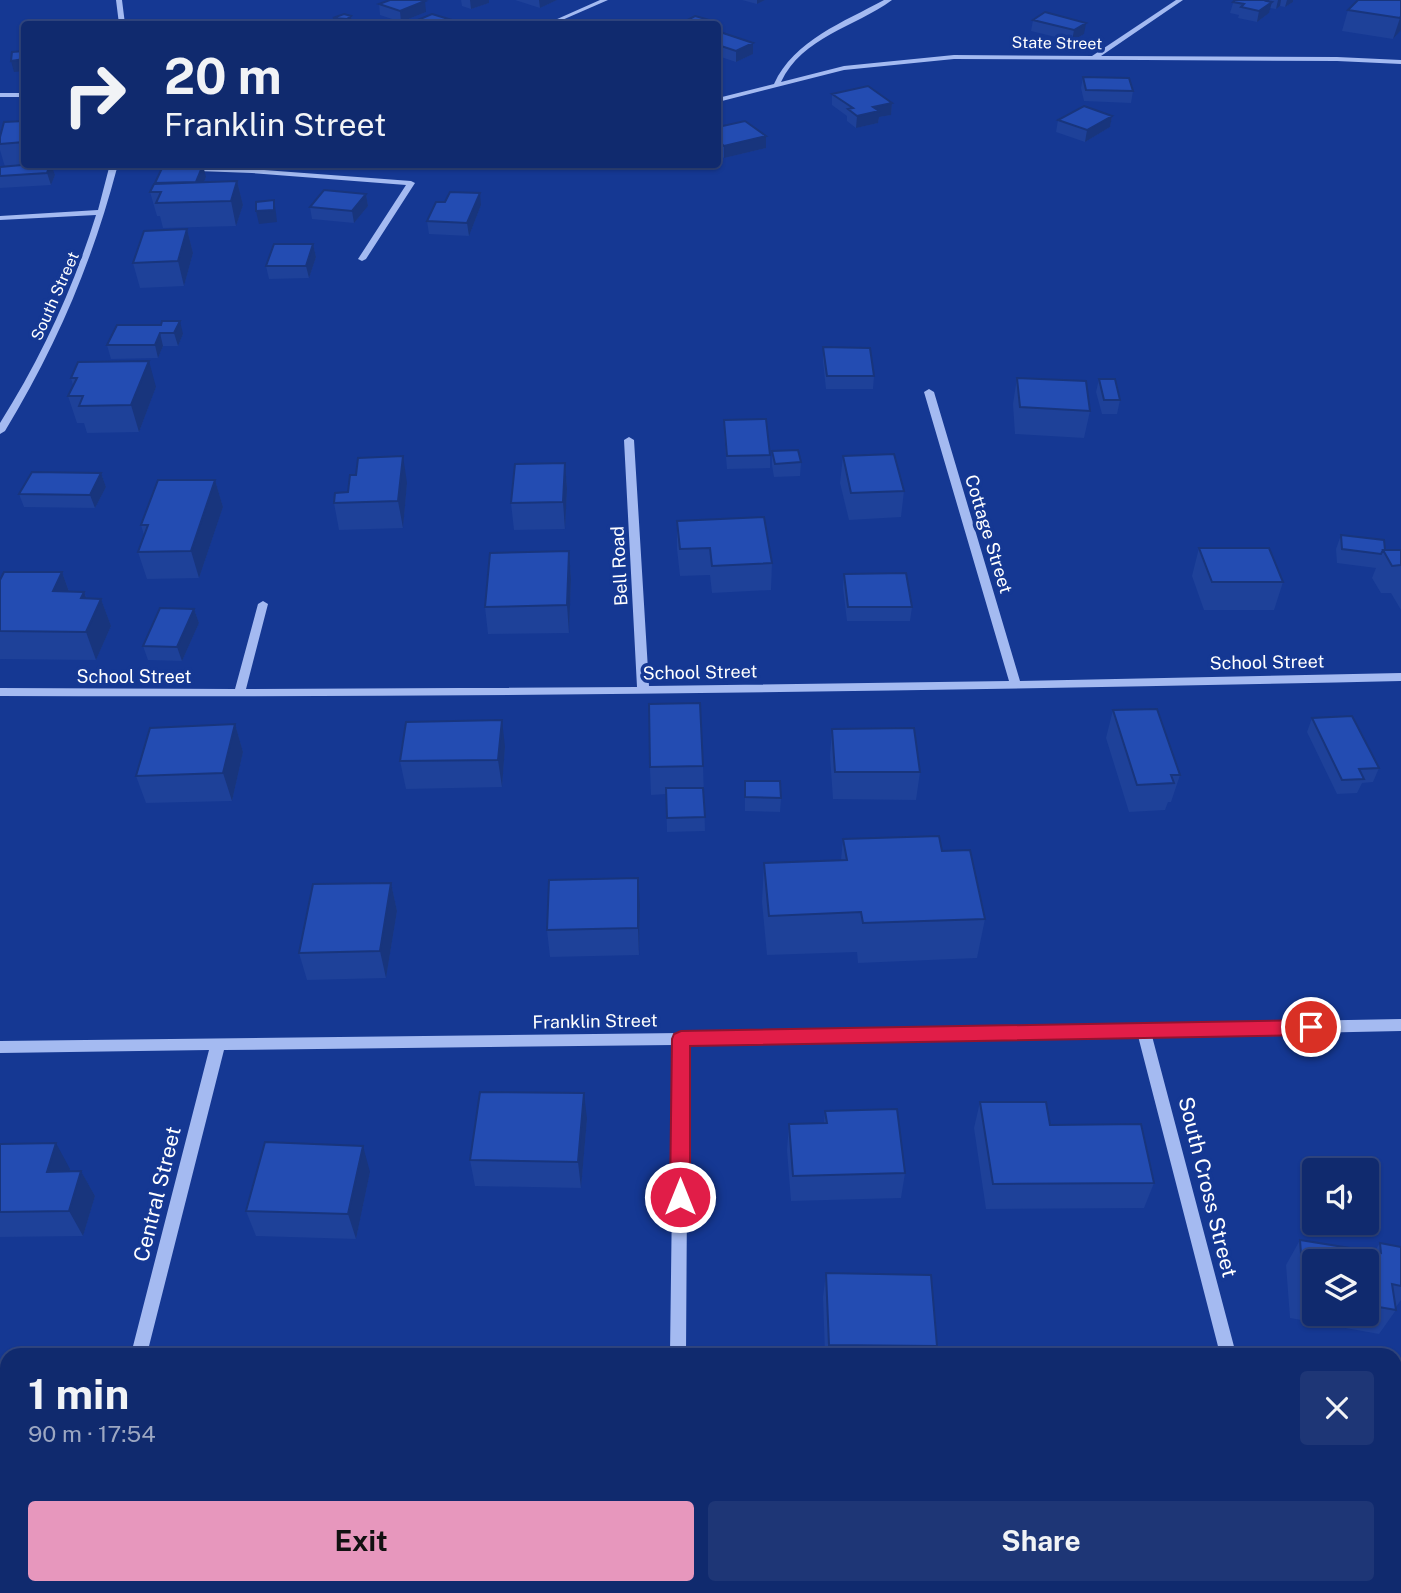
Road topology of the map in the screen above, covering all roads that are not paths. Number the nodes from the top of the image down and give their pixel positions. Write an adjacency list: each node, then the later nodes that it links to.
1 (119, 0): 5 (street)
2 (605, 0): 6 (street)
3 (889, 0): 9 (street)
4 (1180, 0): 7 (street)
5 (122, 21)
6 (556, 21)
7 (1092, 58): 8 (street, State Street); 9 (street, State Street)
8 (1401, 62)
9 (777, 84): 12 (street, State Street)
10 (0, 95): 11 (street)
11 (21, 95)
12 (721, 99)
13 (113, 168): 15 (street, South Street)
14 (183, 168): 17 (street)
15 (102, 212): 16 (street); 19 (street, South Street)
16 (0, 218)
17 (362, 259)
18 (929, 392): 23 (street, Cottage Street)
19 (0, 431)
20 (629, 440): 24 (street, Bell Road)
21 (263, 604): 26 (street)
22 (1401, 677): 23 (street, School Street)
23 (1016, 685): 24 (street, School Street)
24 (643, 690): 26 (street, School Street)
25 (0, 692): 26 (street, School Street)
26 (239, 694)
27 (1401, 1025): 28 (street, Franklin Street)
28 (1144, 1031): 29 (street, Franklin Street); 34 (street, South Cross Street)
29 (681, 1039): 30 (street, Franklin Street); 33 (street)
30 (218, 1044): 31 (street, Franklin Street); 32 (street, Central Street)
31 (0, 1047)
32 (141, 1348)
33 (678, 1348)
34 (1226, 1348)

